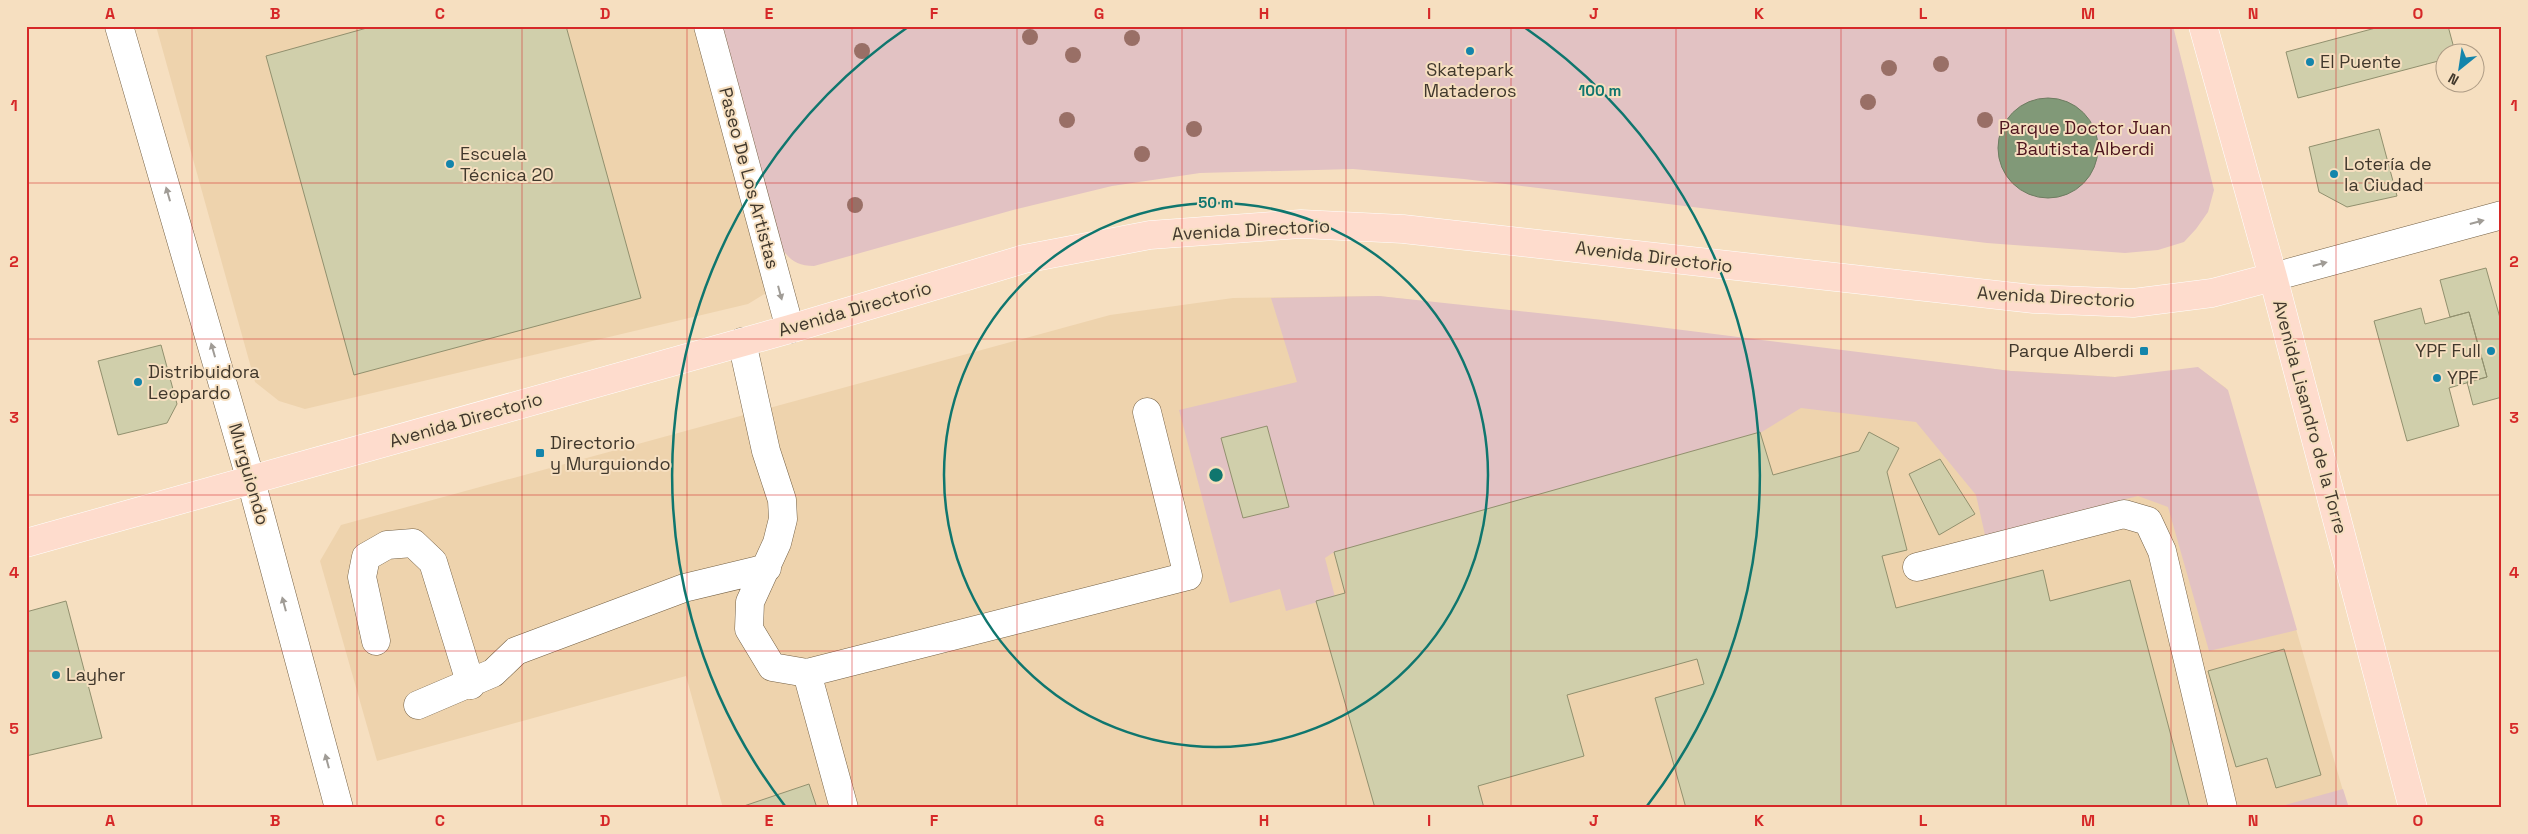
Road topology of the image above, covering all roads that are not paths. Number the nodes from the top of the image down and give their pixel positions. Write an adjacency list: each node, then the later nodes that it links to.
1 (119, 26): 9 (street, Murguiondo, one-way to 1)
2 (708, 26): 6 (street, Paseo De Los Artistas, one-way to 6)
3 (2203, 26): 5 (main road, Avenida Lisandro de la Torre)
4 (2502, 216): 5 (street, Avenida Directorio, one-way to 4)
5 (2273, 277): 6 (main road, Avenida Directorio); 20 (main road, Avenida Lisandro de la Torre)
6 (790, 329): 7 (main road, Avenida Directorio)
7 (742, 342): 9 (main road, Avenida Directorio); 12 (street)
8 (1147, 412): 14 (street)
9 (251, 481): 10 (main road, Avenida Directorio); 17 (street, Murguiondo, one-way to 9)
10 (26, 543)
11 (1917, 567): 19 (street)
12 (767, 568): 14 (street); 15 (street)
13 (376, 641): 15 (street)
14 (807, 673): 18 (street)
15 (471, 685): 16 (street)
16 (418, 705)
17 (339, 808)
18 (844, 808)
19 (2222, 808)
20 (2413, 808)

